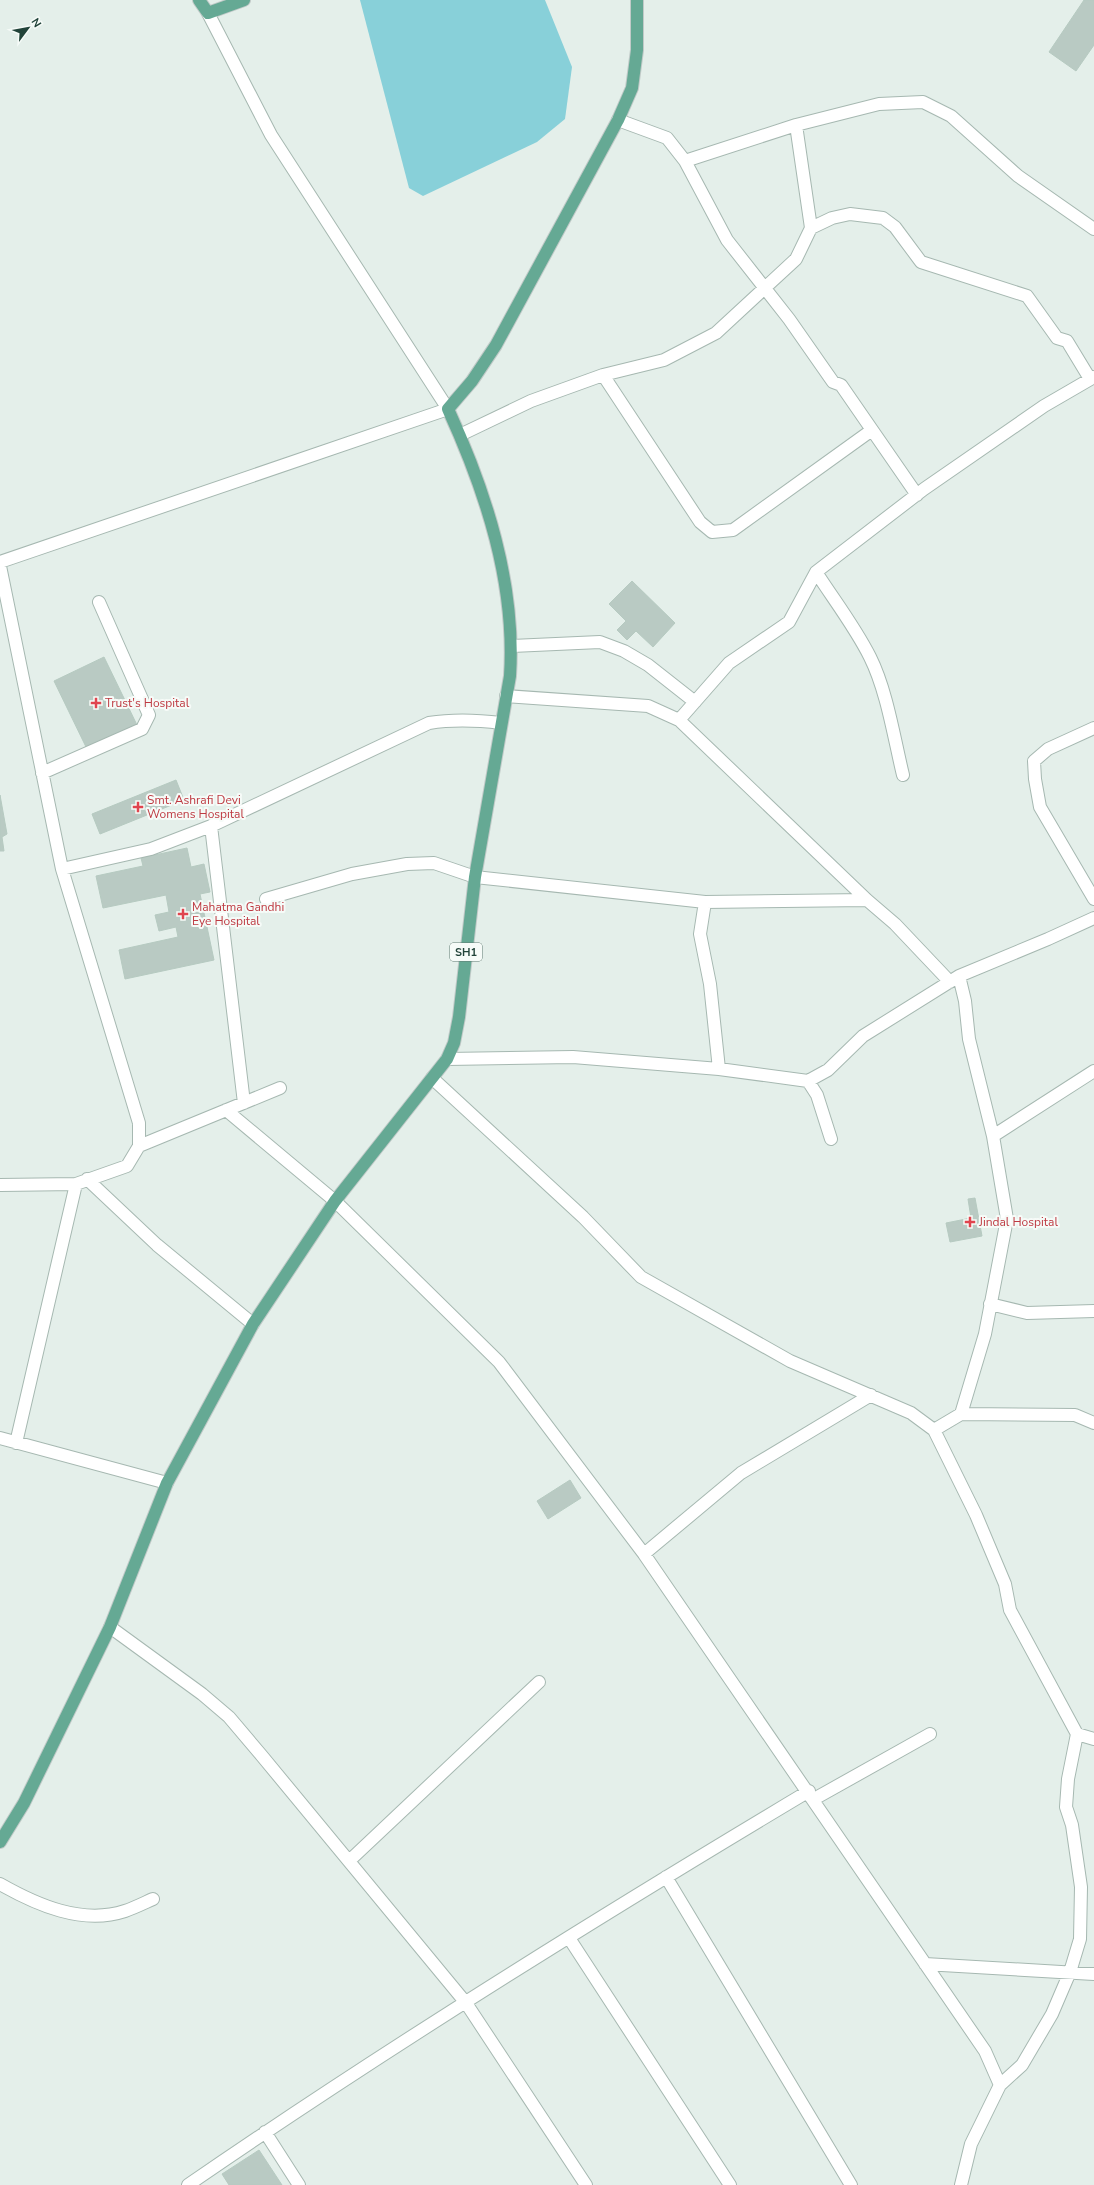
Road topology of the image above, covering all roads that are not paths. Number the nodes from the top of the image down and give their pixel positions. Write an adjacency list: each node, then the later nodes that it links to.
1 (199, 0): 4 (main road)
2 (244, 0): 4 (main road)
3 (637, 0): 5 (main road)
4 (208, 13): 13 (street)
5 (618, 120): 7 (street); 13 (main road)
6 (796, 125): 7 (street); 8 (street); 9 (street)
7 (685, 160): 10 (street)
8 (811, 228): 10 (street); 12 (street)
9 (1094, 229)
10 (764, 288): 11 (street); 14 (street)
11 (603, 375): 14 (street); 15 (street)
12 (1092, 378): 16 (street)
13 (448, 409): 15 (main road, SH1); 17 (street)
14 (872, 430): 16 (street)
15 (460, 435): 21 (main road, SH1)
16 (917, 495): 19 (street)
17 (0, 562)
18 (0, 566): 27 (street)
19 (816, 572): 23 (street); 28 (street)
20 (99, 602): 27 (street)
21 (512, 646): 22 (main road, SH1); 23 (street)
22 (506, 696): 24 (street); 25 (main road, SH1)
23 (695, 702): 24 (street)
24 (679, 720): 34 (street)
25 (501, 723): 29 (street); 31 (main road, SH1)
26 (1094, 728): 33 (street)
27 (42, 773): 30 (street)
28 (903, 775)
29 (211, 826): 30 (street); 44 (street)
30 (62, 869): 48 (street)
31 (475, 877): 32 (street); 35 (street); 38 (main road, SH1)
32 (266, 899)
33 (1094, 899)
34 (867, 900): 35 (street); 37 (street)
35 (705, 902): 39 (street)
36 (1094, 918): 37 (street)
37 (955, 979): 42 (street); 46 (street)
38 (447, 1059): 39 (street); 41 (main road, SH1)
39 (719, 1070): 42 (street)
40 (1094, 1071): 46 (street)
41 (432, 1078): 51 (main road, SH1); 55 (street)
42 (808, 1081): 47 (street)
43 (280, 1088): 44 (street)
44 (244, 1103): 45 (street)
45 (226, 1110): 48 (street); 51 (street)
46 (993, 1136): 52 (street)
47 (831, 1139)
48 (140, 1146): 49 (street)
49 (82, 1182): 50 (street); 54 (street); 60 (street)
50 (0, 1185)
51 (335, 1201): 54 (main road, SH1); 62 (street)
52 (990, 1304): 53 (street); 56 (street)
53 (1094, 1311)
54 (253, 1324): 61 (main road, SH1)
55 (871, 1395): 58 (street); 62 (street)
56 (961, 1414): 57 (street); 58 (street)
57 (1094, 1423)
58 (934, 1430): 66 (street)
59 (0, 1438): 60 (street)
60 (16, 1443): 61 (street)
61 (167, 1484): 63 (main road, SH1)
62 (644, 1554): 68 (street)
63 (110, 1627): 69 (main road, SH1); 70 (street)
64 (539, 1682): 70 (street)
65 (930, 1734): 68 (street)
66 (1077, 1734): 67 (street); 76 (street)
67 (1094, 1739)
68 (811, 1795): 71 (street); 75 (street)
69 (0, 1842)
70 (349, 1861): 78 (street)
71 (666, 1876): 74 (street); 85 (street)
72 (0, 1884): 73 (street)
73 (153, 1899)
74 (569, 1938): 78 (street); 84 (street)
75 (925, 1964): 76 (street); 79 (street)
76 (1070, 1972): 77 (street); 79 (street)
77 (1094, 1974)
78 (466, 2003): 80 (street); 83 (street)
79 (1000, 2085): 86 (street)
80 (265, 2132): 81 (street); 82 (street)
81 (188, 2185)
82 (299, 2185)
83 (586, 2185)
84 (730, 2185)
85 (851, 2185)
86 (961, 2185)

